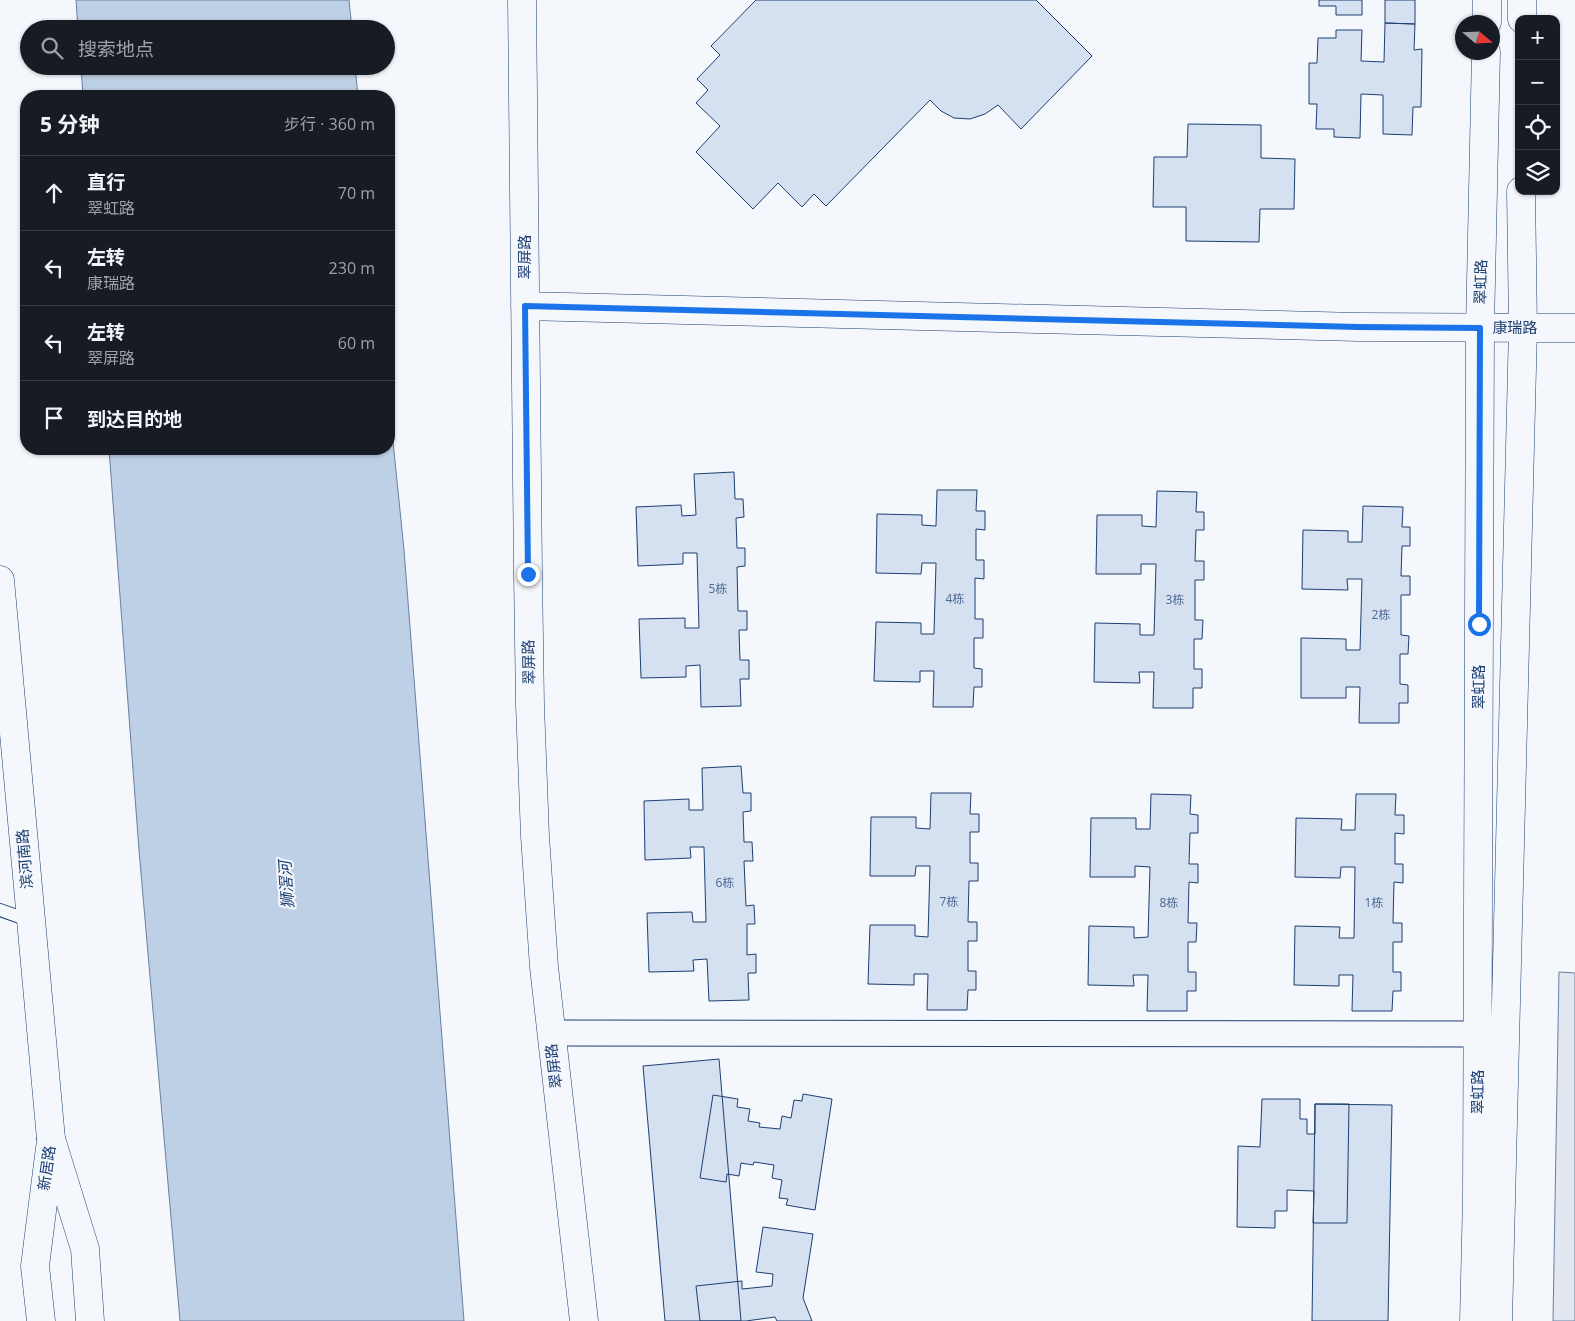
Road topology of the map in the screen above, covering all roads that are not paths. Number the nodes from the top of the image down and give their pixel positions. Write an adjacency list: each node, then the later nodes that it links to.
1 (522, 0): 8 (street, 翠屏路)
2 (1487, 0): 4 (street)
3 (1522, 0): 5 (street)
4 (1487, 15)
5 (1522, 15)
6 (1486, 60): 9 (street, 翠虹路)
7 (1521, 195): 10 (street, 翠虹路)
8 (525, 306): 9 (street, 康瑞路); 15 (street, 翠屏路)
9 (1480, 328): 10 (street, 康瑞路); 16 (street, 翠虹路)
10 (1523, 328): 11 (street, 康瑞路); 22 (street, 翠虹路)
11 (1575, 328)
12 (0, 580): 14 (street, 滨河南路)
13 (0, 910): 14 (lane)
14 (31, 921): 17 (street, 滨河南路)
15 (551, 1033): 16 (street); 20 (street, 翠屏路)
16 (1478, 1034): 21 (street, 翠虹路)
17 (51, 1139): 18 (street, 新居路); 19 (street, 新居路)
18 (41, 1321)
19 (90, 1321)
20 (584, 1321)
21 (1474, 1321)
22 (1498, 1321)

